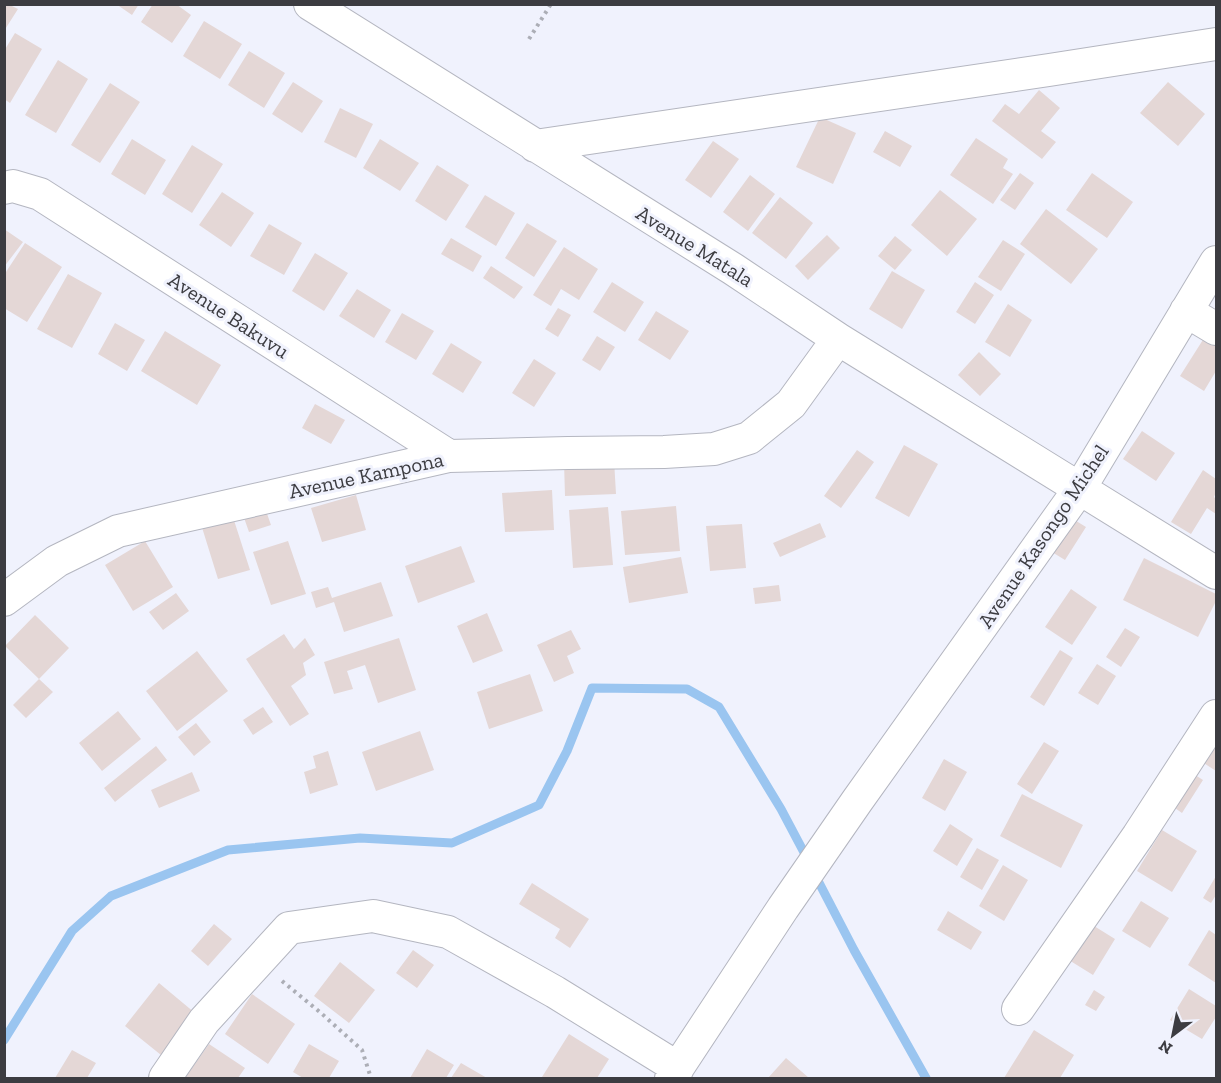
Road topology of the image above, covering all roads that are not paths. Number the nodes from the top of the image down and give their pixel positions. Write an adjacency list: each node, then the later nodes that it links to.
1 (310, 4): 3 (street, Avenue Matala)
2 (1216, 44): 3 (street)
3 (535, 146): 8 (street, Avenue Matala)
4 (4, 188): 9 (street, Avenue Bakuvu)
5 (1216, 262): 6 (street, Avenue Kasongo Michel)
6 (1186, 311): 7 (street); 10 (street, Avenue Kasongo Michel)
7 (1216, 329)
8 (838, 339): 9 (street, Avenue Kampona); 10 (street, Avenue Matala)
9 (449, 456): 12 (street, Avenue Kampona)
10 (1080, 488): 11 (street, Avenue Matala); 15 (street, Avenue Kasongo Michel)
11 (1216, 573)
12 (4, 600)
13 (1216, 716): 14 (street)
14 (1018, 1009)
15 (675, 1073): 16 (street)
16 (165, 1078)

